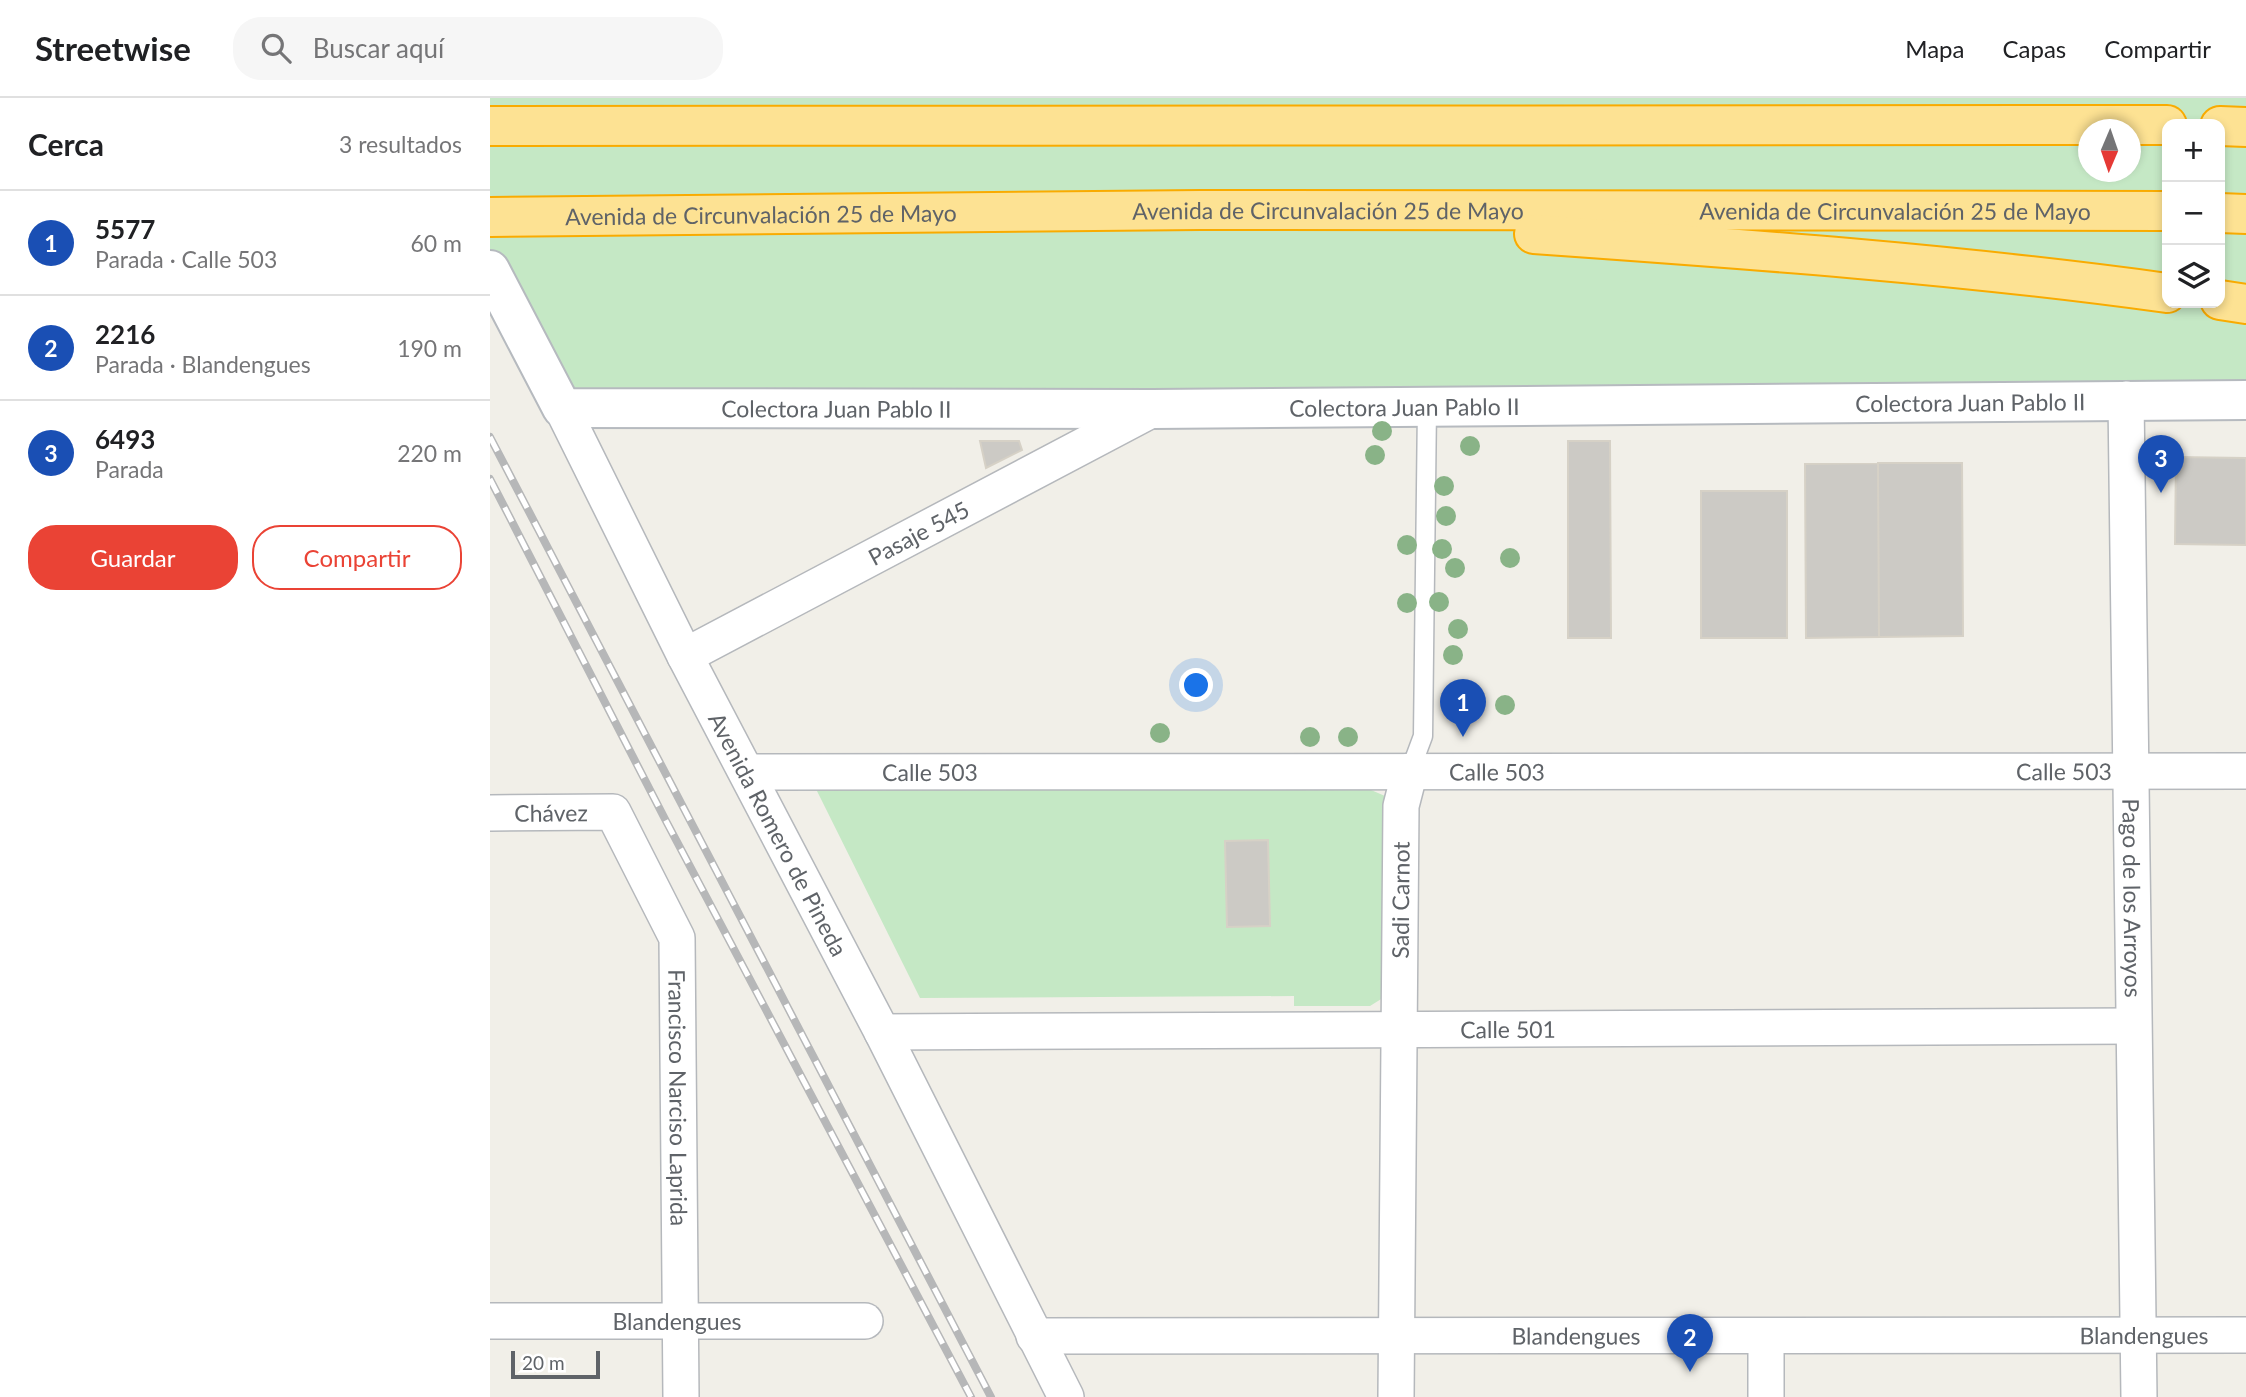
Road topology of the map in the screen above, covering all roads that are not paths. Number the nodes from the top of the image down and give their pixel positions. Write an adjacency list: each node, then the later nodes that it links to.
1 (1772, 98): 2 (highway)
2 (1533, 124): 3 (highway); 4 (highway)
3 (2162, 125)
4 (506, 126)
5 (2225, 126): 6 (highway)
6 (2246, 127)
7 (1200, 210): 8 (highway, Avenida de Circunvalación 25 de Mayo); 11 (highway, Avenida de Circunvalación 25 de Mayo); 13 (highway)
8 (2162, 211)
9 (2225, 213): 10 (highway)
10 (2246, 214)
11 (490, 217)
12 (490, 270): 19 (main road, Avenida Romero de Pineda)
13 (2162, 292)
14 (2225, 301): 15 (highway)
15 (2246, 304)
16 (2126, 399): 17 (main road, Colectora Juan Pablo II); 18 (main road, Colectora Juan Pablo II); 23 (street, Pago de los Arroyos)
17 (2246, 400)
18 (1427, 406): 20 (main road, Colectora Juan Pablo II); 22 (lane, Sadi Carnot)
19 (562, 408): 20 (main road, Colectora Juan Pablo II); 21 (street, Avenida Romero de Pineda)
20 (1153, 409): 21 (street, Pasaje 545)
21 (685, 656): 25 (street, Avenida Romero de Pineda)
22 (1410, 771): 23 (street, Calle 503); 25 (street, Calle 503); 29 (street, Sadi Carnot)
23 (2130, 771): 24 (street, Calle 503); 28 (street, Pago de los Arroyos)
24 (2246, 771)
25 (748, 772): 30 (street, Avenida Romero de Pineda)
26 (613, 812): 27 (street, Chávez); 32 (street, Francisco Narciso Laprida)
27 (490, 813)
28 (2133, 1026): 29 (street, Calle 501); 37 (street, Pago de los Arroyos)
29 (1401, 1031): 30 (street, Calle 501); 38 (street, Sadi Carnot)
30 (882, 1032): 35 (street, Avenida Romero de Pineda)
31 (490, 1321): 32 (street, Blandengues)
32 (681, 1321): 33 (street, Blandengues); 39 (street, Francisco Narciso Laprida)
33 (864, 1321)
34 (2246, 1335): 37 (street, Blandengues)
35 (1034, 1336): 38 (street, Blandengues); 40 (street, Avenida Romero de Pineda)
36 (1766, 1336): 37 (street, Blandengues); 38 (street, Blandengues); 42 (street)
37 (2140, 1336): 43 (street, Pago de los Arroyos)
38 (1396, 1337): 41 (street, Sadi Carnot)
39 (681, 1397)
40 (1066, 1397)
41 (1396, 1397)
42 (1766, 1397)
43 (2139, 1397)

